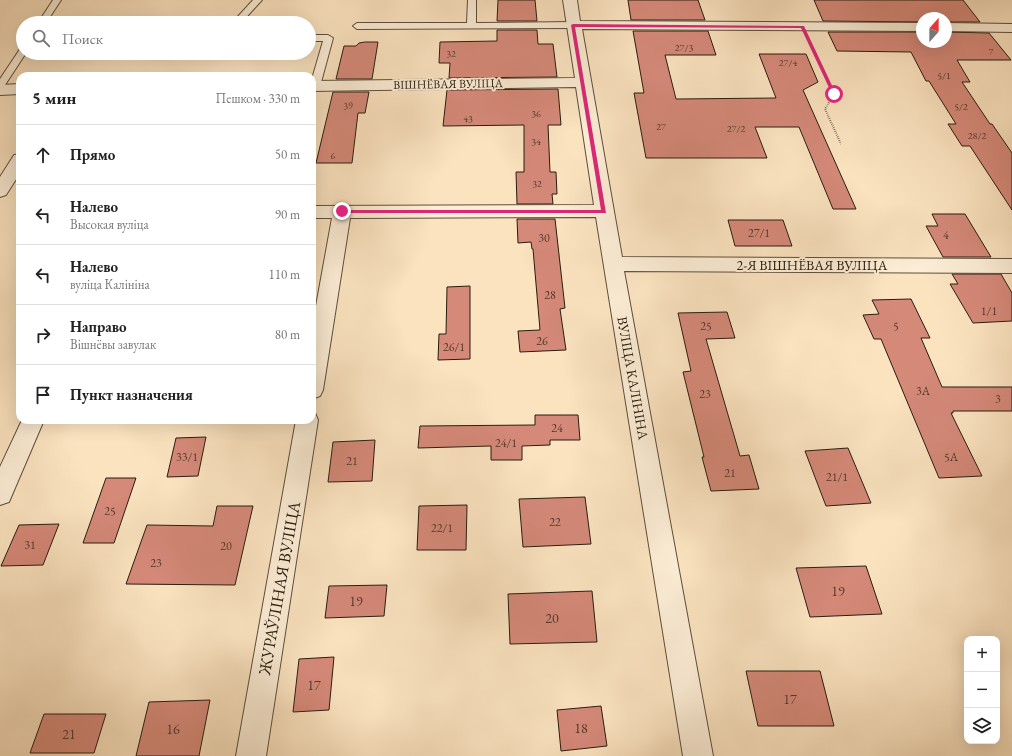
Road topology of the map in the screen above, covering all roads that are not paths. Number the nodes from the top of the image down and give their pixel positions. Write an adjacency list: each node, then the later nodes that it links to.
1 (57, 0): 5 (lane)
2 (258, 0): 6 (lane)
3 (472, 0): 9 (lane)
4 (570, 0): 7 (street, ВУЛІЦА КАЛІНІНА)
5 (47, 16)
6 (243, 16)
7 (573, 25): 9 (lane); 10 (street); 16 (street, ВУЛІЦА КАЛІНІНА)
8 (357, 26): 9 (lane)
9 (471, 26)
10 (916, 27)
11 (952, 27): 12 (street)
12 (1012, 28)
13 (316, 38): 15 (lane)
14 (17, 60): 17 (lane)
15 (316, 76)
16 (583, 82): 18 (street, ВІШНЁВАЯ ВУЛІЦА); 25 (street, ВУЛІЦА КАЛІНІНА)
17 (0, 86)
18 (316, 86)
19 (16, 89): 20 (street)
20 (0, 90)
21 (16, 165): 22 (street)
22 (0, 191)
23 (342, 211): 24 (street); 25 (street); 28 (street)
24 (316, 212)
25 (604, 212): 26 (street, ВУЛІЦА КАЛІНІНА)
26 (613, 264): 27 (street, 2-Я ВІШНЁВАЯ ВУЛІЦА); 33 (street, ВУЛІЦА КАЛІНІНА)
27 (1012, 266)
28 (316, 366)
29 (31, 424): 31 (street)
30 (306, 424): 32 (street, ЖУРАЎЛІНАЯ ВУЛІЦА)
31 (0, 494)
32 (251, 756)
33 (698, 756)

